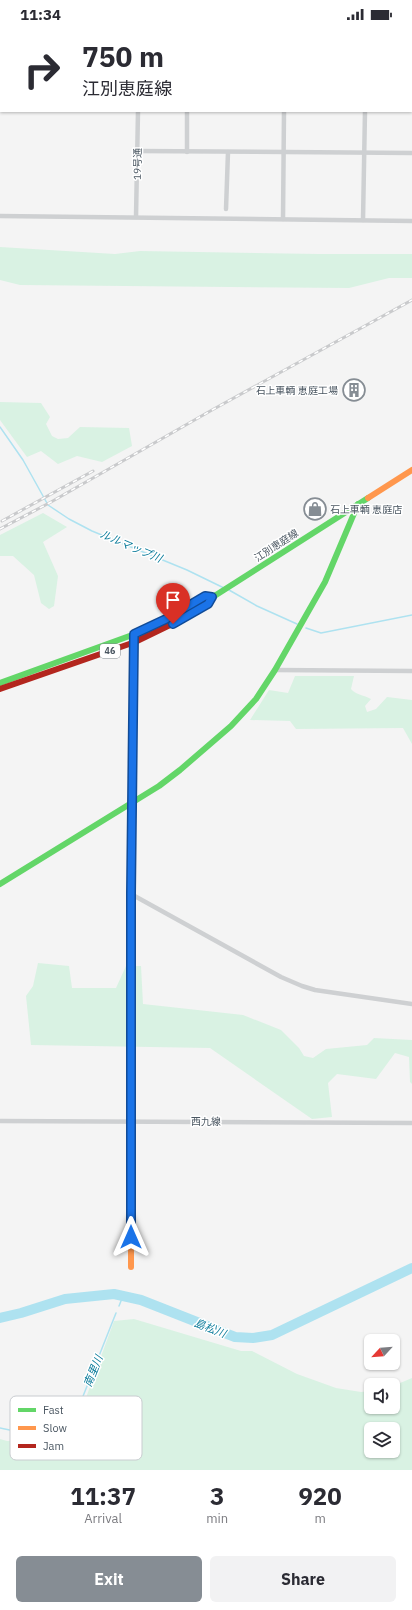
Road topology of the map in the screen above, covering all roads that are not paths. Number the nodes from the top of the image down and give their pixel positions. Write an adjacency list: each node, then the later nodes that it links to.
1 (138, 112): 5 (street, 19号通)
2 (187, 112): 6 (street)
3 (284, 112): 8 (street)
4 (365, 112): 9 (street)
5 (138, 151): 6 (street); 13 (street, 19号通)
6 (187, 152): 7 (street)
7 (228, 152): 8 (street); 11 (street)
8 (284, 152): 9 (street); 14 (street)
9 (364, 153): 10 (street); 15 (street)
10 (412, 153)
11 (226, 209)
12 (0, 216): 13 (street)
13 (136, 217): 14 (street)
14 (283, 219): 15 (street)
15 (363, 220): 16 (street)
16 (412, 221)
17 (412, 470): 18 (street, 江別恵庭線 / 46)
18 (358, 504): 19 (street, 江別恵庭線 / 46); 22 (street)
19 (214, 596): 20 (street, 江別恵庭線 / 46); 21 (street, 江別恵庭線 / 46)
20 (134, 634): 21 (street); 24 (street, 江別恵庭線 / 46)
21 (135, 642): 25 (street, 江別恵庭線 / 46); 26 (street)
22 (275, 670): 23 (street); 26 (street)
23 (412, 671)
24 (0, 682)
25 (0, 689)
26 (133, 802): 27 (street); 28 (street)
27 (0, 884)
28 (131, 894): 29 (street); 31 (street)
29 (412, 1004)
30 (0, 1121): 31 (street, 西九線)
31 (131, 1121): 32 (street, 西九線); 33 (street)
32 (412, 1123)
33 (131, 1266)

